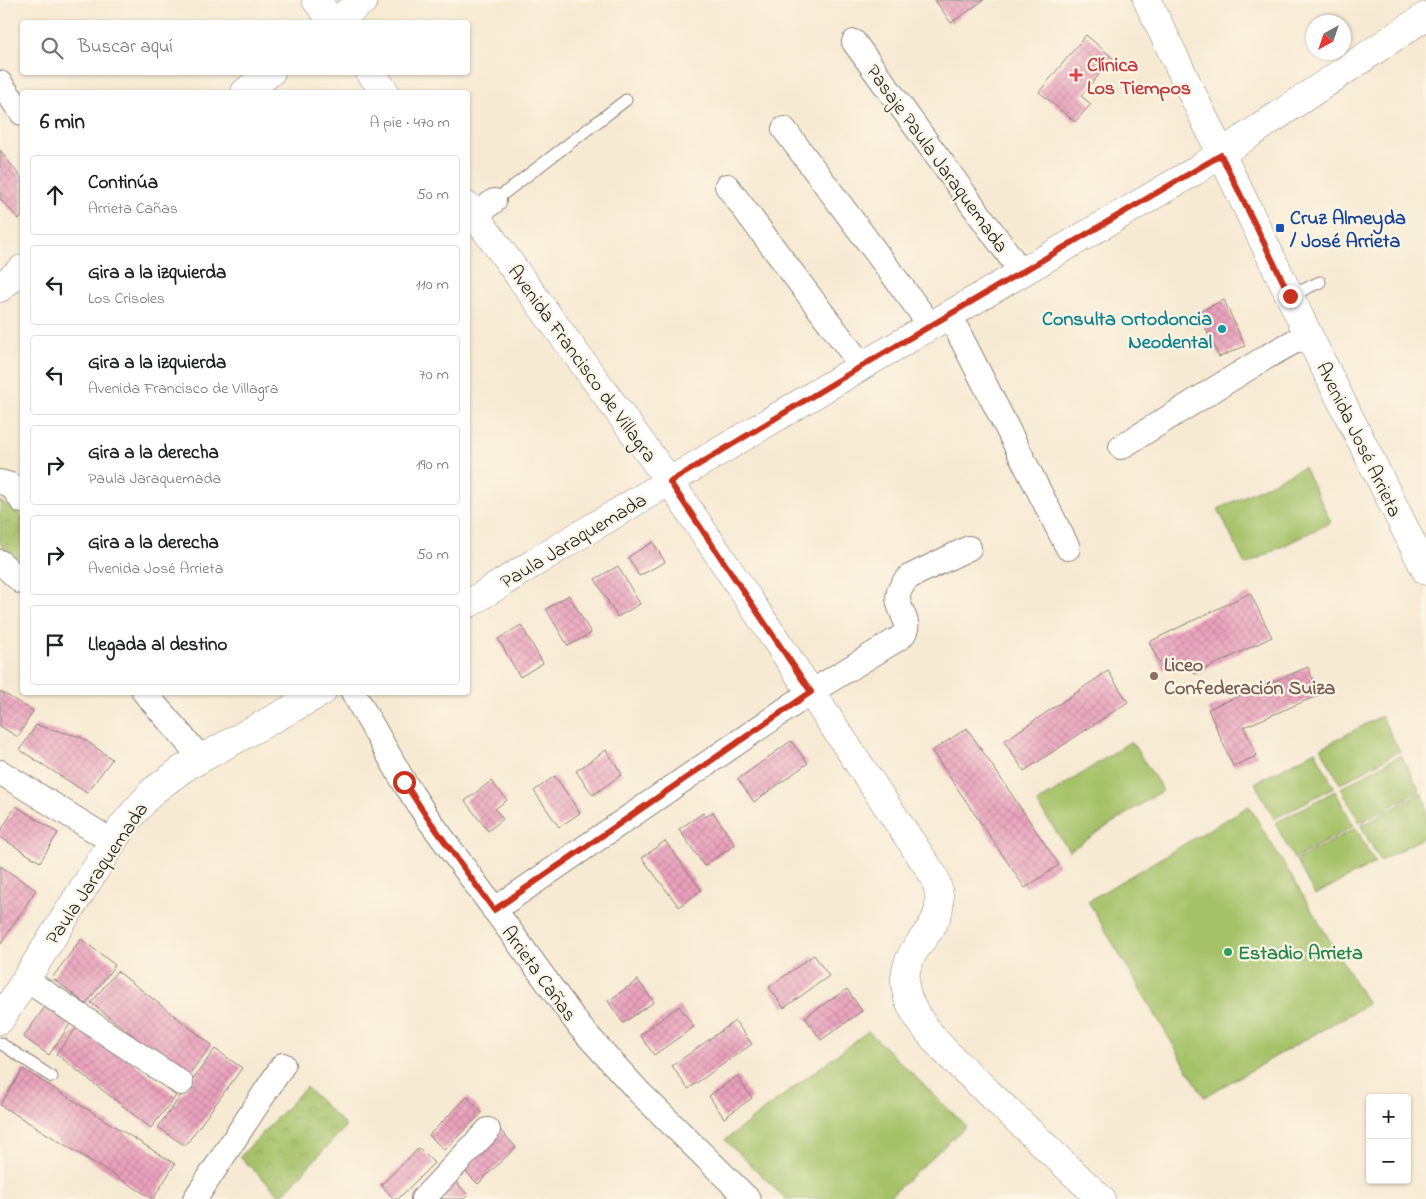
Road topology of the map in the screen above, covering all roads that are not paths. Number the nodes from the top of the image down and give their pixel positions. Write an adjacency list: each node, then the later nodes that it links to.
1 (316, 0): 5 (street)
2 (364, 0): 6 (street)
3 (1147, 0): 16 (street, Avenida José Arrieta)
4 (1426, 16): 16 (street, Paula Jaraquemada)
5 (332, 20)
6 (337, 20)
7 (854, 42): 20 (street, Pasaje Paula Jaraquemada)
8 (267, 75): 11 (street)
9 (372, 75): 12 (street)
10 (0, 84): 14 (street)
11 (248, 90)
12 (383, 90)
13 (626, 100): 18 (lane)
14 (20, 109)
15 (784, 129): 24 (street)
16 (1221, 155): 20 (street, Paula Jaraquemada); 23 (street, Avenida José Arrieta)
17 (727, 186): 26 (street)
18 (479, 208): 29 (street, Avenida Francisco de Villagra)
19 (20, 271): 22 (street)
20 (1022, 273): 24 (street, Paula Jaraquemada)
21 (1320, 282): 23 (lane)
22 (0, 288)
23 (1290, 296): 25 (street, Avenida José Arrieta)
24 (941, 321): 26 (street, Paula Jaraquemada); 32 (street)
25 (1308, 334): 27 (street); 34 (street, Avenida José Arrieta)
26 (862, 366): 29 (street, Paula Jaraquemada)
27 (1121, 447)
28 (0, 482): 30 (street)
29 (670, 482): 36 (street, Paula Jaraquemada); 37 (street, Avenida Francisco de Villagra)
30 (20, 498)
31 (969, 548): 37 (street)
32 (1068, 548)
33 (0, 562): 35 (street)
34 (1426, 571)
35 (20, 580)
36 (470, 603)
37 (811, 692): 44 (street); 55 (street, Avenida Francisco de Villagra)
38 (147, 695): 41 (street)
39 (312, 695): 41 (street, Paula Jaraquemada)
40 (355, 695): 44 (street, Arrieta Cañas)
41 (201, 758): 43 (street, Paula Jaraquemada)
42 (0, 772): 43 (street)
43 (113, 842): 45 (street, Paula Jaraquemada)
44 (494, 910): 54 (street, Arrieta Cañas)
45 (26, 980): 46 (street, Paula Jaraquemada); 50 (street)
46 (3, 1009)
47 (0, 1043): 49 (lane)
48 (283, 1065): 52 (street)
49 (52, 1077)
50 (181, 1083)
51 (488, 1130): 53 (street)
52 (195, 1199)
53 (423, 1199)
54 (748, 1199)
55 (1101, 1199)

